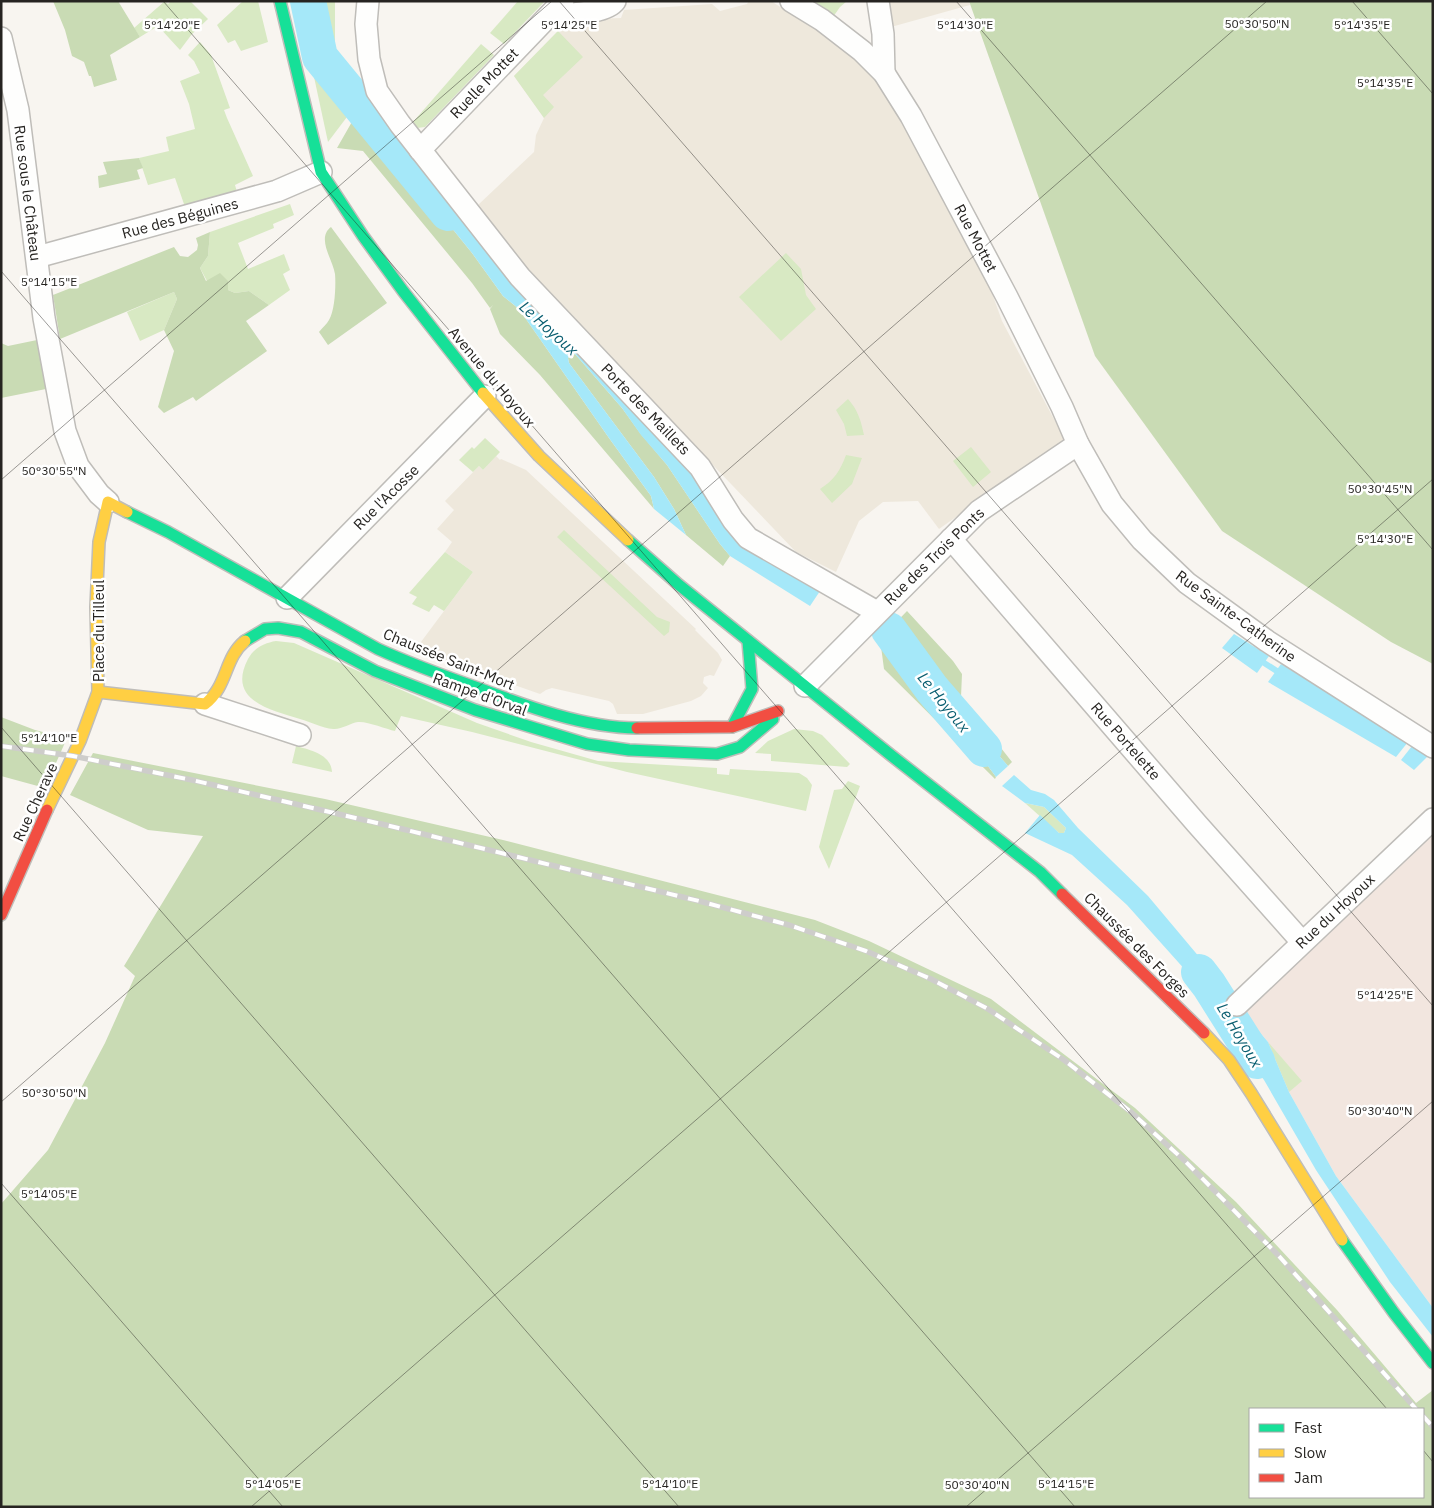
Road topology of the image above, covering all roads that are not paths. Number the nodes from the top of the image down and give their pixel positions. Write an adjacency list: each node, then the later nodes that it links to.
1 (280, 1): 10 (street, Avenue du Hoyoux)
2 (368, 1): 9 (street, Porte des Maillets)
3 (615, 1): 6 (street, Ruelle Mottet)
4 (791, 1): 8 (street, Rue Mottet)
5 (878, 1): 8 (street)
6 (556, 8): 9 (street, Ruelle Mottet)
7 (1, 38): 11 (street, Rue sous le Château)
8 (884, 74): 13 (street, Rue Mottet)
9 (420, 150): 17 (street, Porte des Maillets)
10 (321, 172): 11 (street, Rue des Béguines); 12 (street, Avenue du Hoyoux)
11 (37, 257): 14 (street, Rue sous le Château)
12 (485, 396): 16 (street, Rue l'Acosse); 18 (street, Avenue du Hoyoux)
13 (1078, 444): 15 (street, Rue des Trois Ponts); 25 (street, Rue Sainte-Catherine)
14 (108, 502): 16 (street, Chaussée Saint-Mort); 20 (street, Place du Tilleul)
15 (952, 540): 17 (street, Rue des Trois Ponts); 28 (street, Rue Portelette)
16 (287, 598): 23 (street, Chaussée Saint-Mort)
17 (877, 612): 19 (street, Rue des Trois Ponts)
18 (748, 641): 19 (street, Avenue du Hoyoux); 23 (street)
19 (801, 689): 30 (street, Chaussée des Forges)
20 (98, 692): 21 (street, Place du Tilleul); 27 (street, Rue Cherave)
21 (206, 704): 22 (street, Rampe d'Orval); 24 (street, Place du Tilleul)
22 (782, 708): 23 (street, Chaussée Saint-Mort)
23 (732, 727)
24 (300, 735)
25 (1433, 747)
26 (1433, 819): 28 (street, Rue du Hoyoux)
27 (1, 915)
28 (1302, 942): 29 (street, Rue du Hoyoux)
29 (1237, 1006)
30 (1433, 1363)

